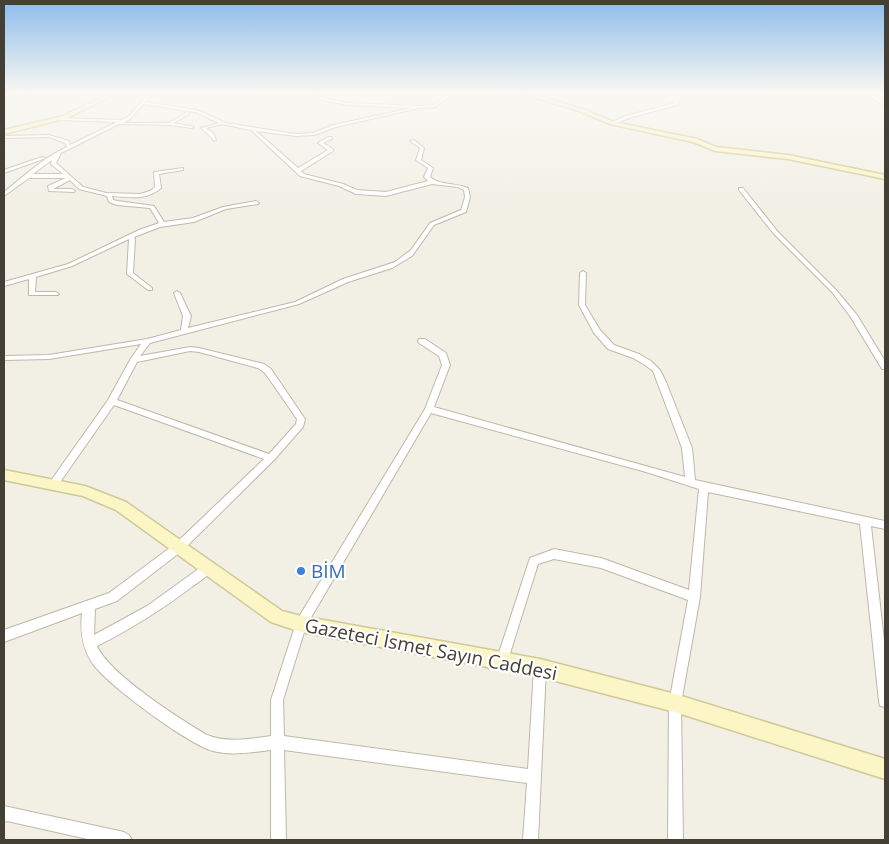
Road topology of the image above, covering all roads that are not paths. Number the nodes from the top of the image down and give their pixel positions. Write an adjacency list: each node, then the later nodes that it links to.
1 (103, 131): 8 (street)
2 (113, 131): 8 (street)
3 (208, 131): 12 (street)
4 (255, 131): 17 (street)
5 (270, 131): 6 (street)
6 (323, 131)
7 (653, 131): 21 (street)
8 (95, 135): 11 (street); 14 (street)
9 (4, 137): 11 (street)
10 (330, 138): 17 (street)
11 (63, 140): 14 (street)
12 (214, 140)
13 (412, 141): 22 (street)
14 (69, 147): 15 (street)
15 (59, 152): 18 (street); 19 (street); 20 (street)
16 (181, 169): 26 (street)
17 (297, 171): 22 (street)
18 (4, 172)
19 (26, 176): 20 (street); 25 (street)
20 (70, 177): 24 (street); 26 (street)
21 (885, 177)
22 (432, 182): 36 (street)
23 (741, 189): 41 (street)
24 (72, 191)
25 (4, 194)
26 (107, 194): 28 (street)
27 (256, 203): 28 (street)
28 (163, 224): 29 (street)
29 (130, 236): 31 (street); 33 (street)
30 (583, 274): 46 (street)
31 (33, 275): 32 (street); 35 (street)
32 (4, 284)
33 (150, 289)
34 (177, 293): 36 (street)
35 (56, 294)
36 (184, 332): 37 (street)
37 (147, 341): 39 (street); 40 (street)
38 (422, 341): 43 (street)
39 (4, 358)
40 (134, 360): 42 (street); 44 (street)
41 (885, 366)
42 (112, 401): 44 (street); 47 (street)
43 (429, 409): 46 (street); 55 (street)
44 (271, 458): 51 (street)
45 (4, 475): 47 (street, Gazeteci İsmet Sayın Caddesi)
46 (690, 483): 48 (street)
47 (53, 485): 51 (street, Gazeteci İsmet Sayın Caddesi)
48 (704, 487): 49 (street); 53 (street)
49 (865, 521): 50 (street); 60 (street)
50 (885, 525)
51 (179, 547): 52 (street, Gazeteci İsmet Sayın Caddesi); 54 (street)
52 (208, 568): 55 (street, Gazeteci İsmet Sayın Caddesi); 57 (street)
53 (694, 597): 58 (street); 61 (street)
54 (89, 607): 56 (street); 57 (street)
55 (301, 624): 58 (street, Gazeteci İsmet Sayın Caddesi); 62 (street)
56 (4, 636)
57 (89, 644): 62 (street)
58 (502, 662): 59 (street, Gazeteci İsmet Sayın Caddesi)
59 (540, 668): 61 (street, Gazeteci İsmet Sayın Caddesi); 64 (street)
60 (885, 701)
61 (675, 703): 63 (street, Gazeteci İsmet Sayın Caddesi); 69 (street)
62 (278, 742): 64 (street); 67 (street)
63 (885, 769)
64 (535, 777): 68 (street)
65 (4, 814): 66 (street)
66 (116, 839)
67 (278, 840)
68 (531, 840)
69 (675, 840)

